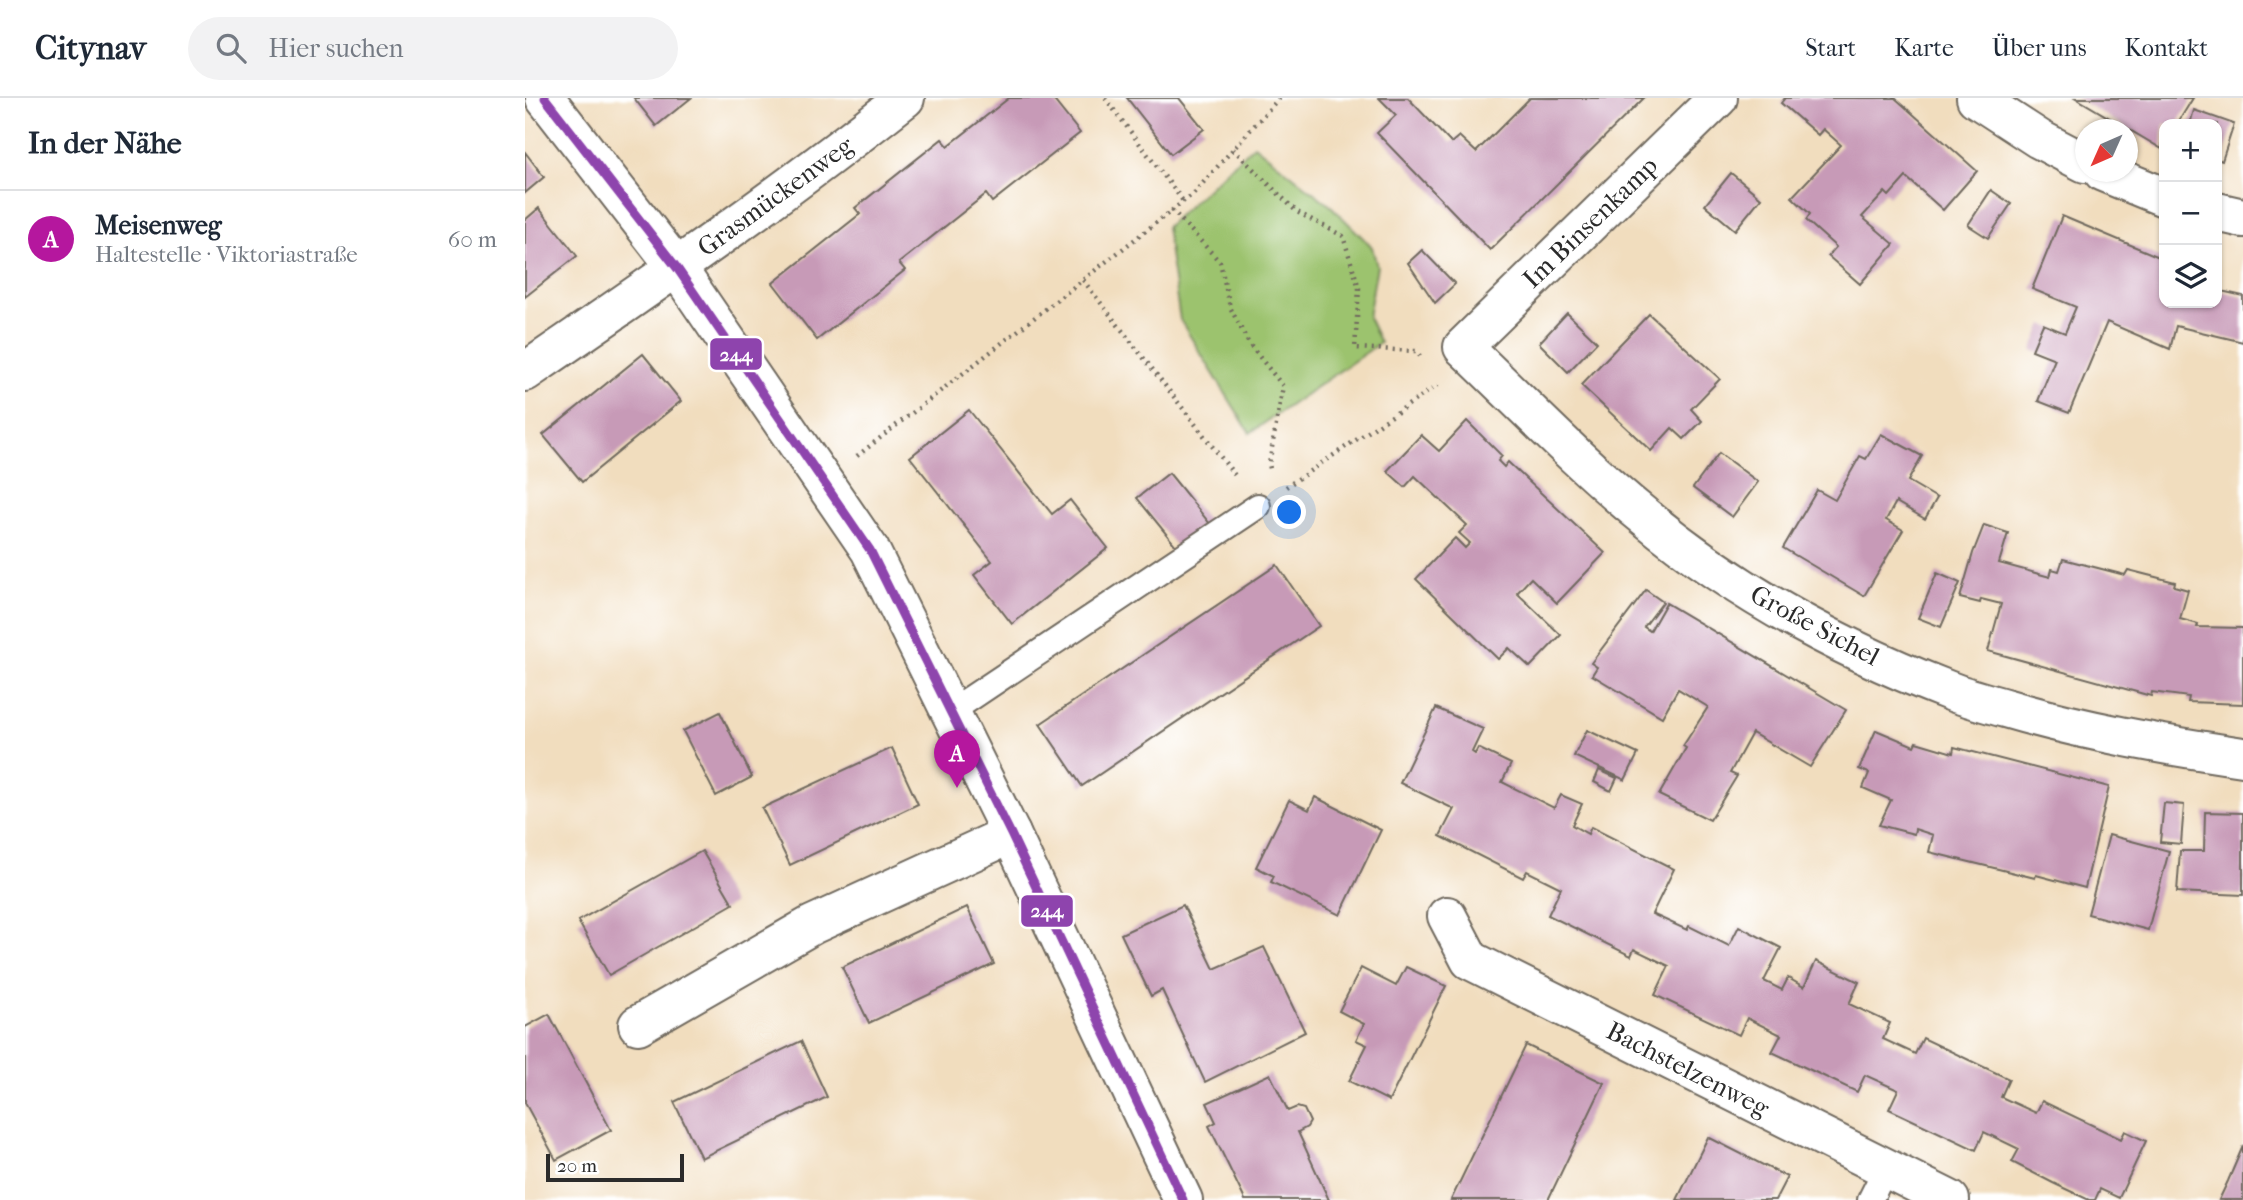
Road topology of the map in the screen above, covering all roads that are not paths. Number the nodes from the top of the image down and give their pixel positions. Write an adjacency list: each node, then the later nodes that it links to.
1 (545, 98): 10 (street)
2 (905, 98): 10 (street, Grasmückenweg)
3 (1718, 98): 11 (street, Im Binsenkamp)
4 (1976, 98): 5 (street)
5 (2075, 158)
6 (2127, 182): 7 (street)
7 (2159, 195)
8 (2222, 213): 9 (street)
9 (2243, 218)
10 (677, 268): 12 (street, Grasmückenweg); 14 (street)
11 (1463, 346): 15 (street, Große Sichel)
12 (525, 372)
13 (1267, 500): 14 (lane)
14 (950, 712): 16 (street)
15 (2243, 757)
16 (1011, 834): 18 (street); 20 (street)
17 (1447, 916): 19 (street, Bachstelzenweg)
18 (638, 1025)
19 (1878, 1184): 21 (street, Bachstelzenweg)
20 (1183, 1200)
21 (1950, 1200)

